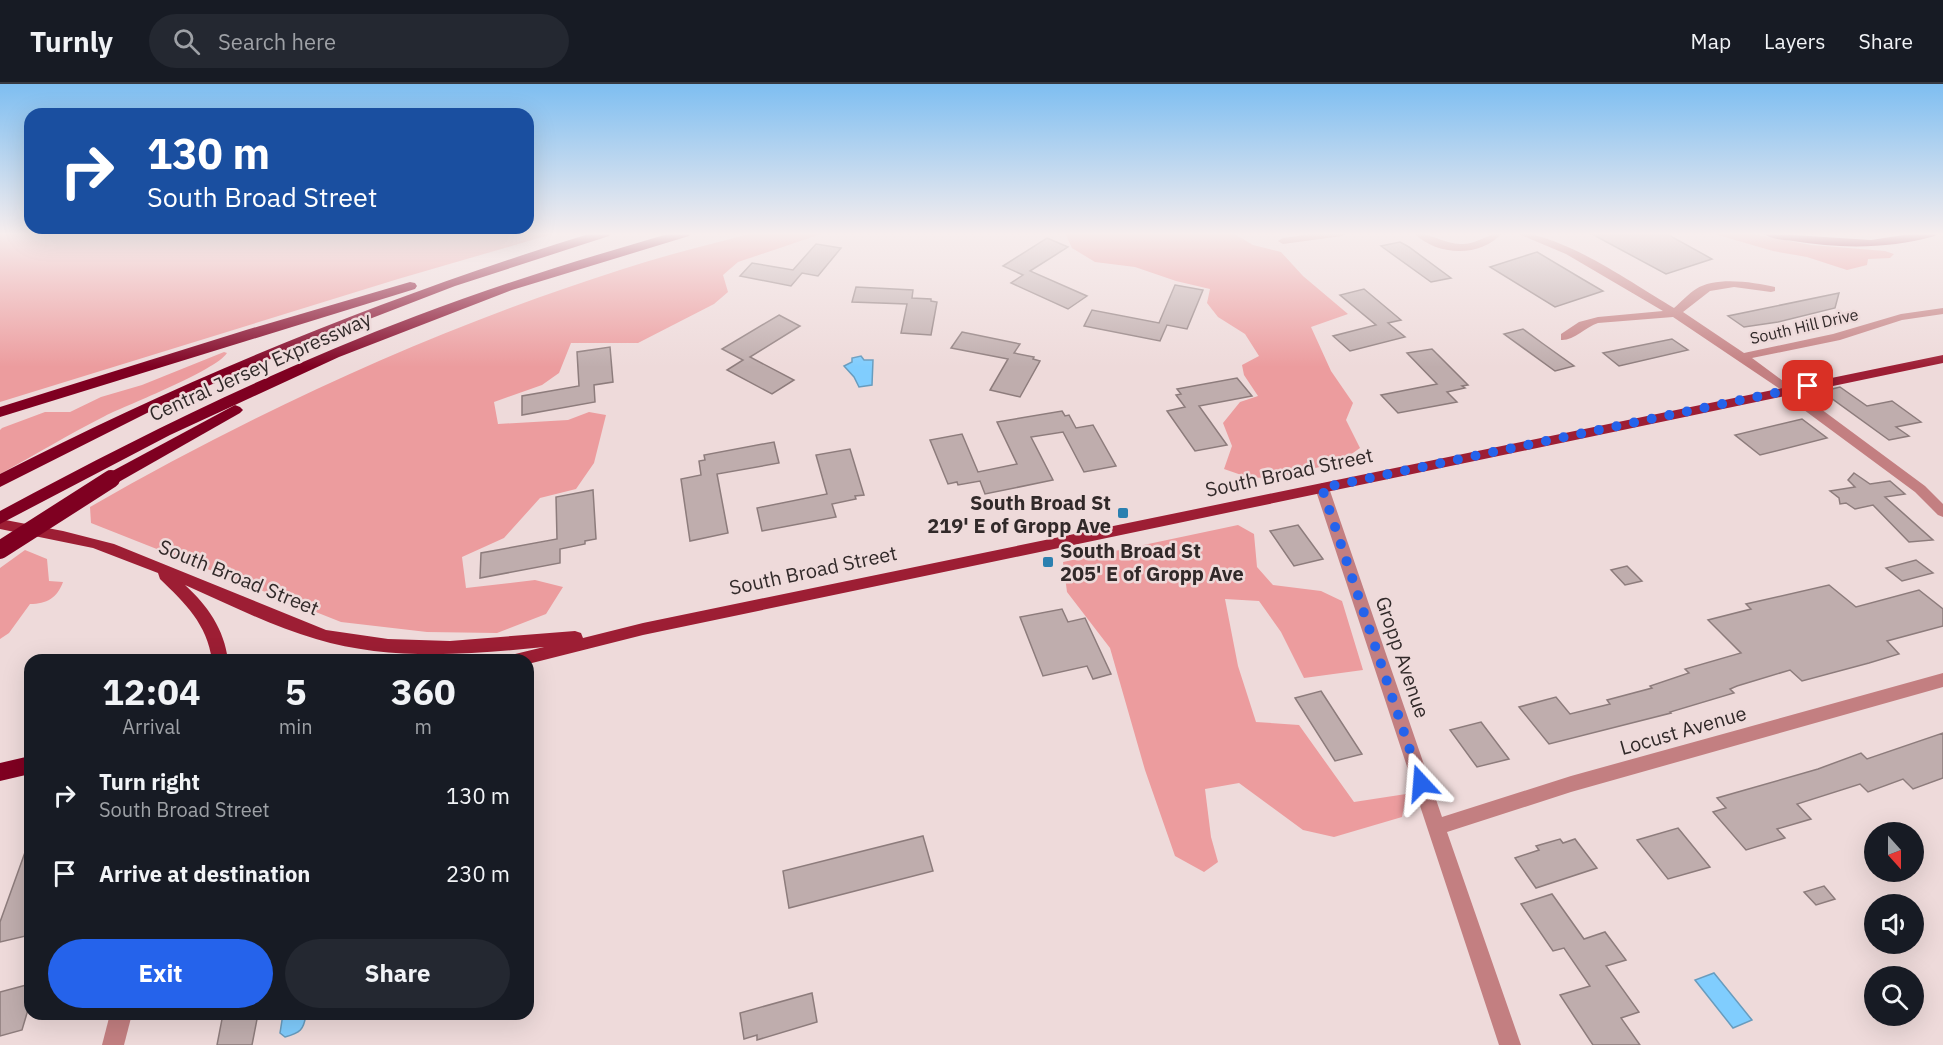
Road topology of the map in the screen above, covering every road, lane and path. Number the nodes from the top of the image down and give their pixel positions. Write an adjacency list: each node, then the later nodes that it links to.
1 (440, 278): 13 (highway)
2 (466, 278): 14 (highway, Central Jersey Expressway)
3 (537, 278): 17 (highway, Central Jersey Expressway)
4 (546, 278): 19 (highway, bridge)
5 (1614, 278): 8 (street)
6 (1771, 289): 8 (street)
7 (1943, 311): 10 (street, South Hill Drive)
8 (1675, 314): 9 (street); 10 (street)
9 (1565, 337)
10 (1742, 357): 12 (street)
11 (1943, 359): 12 (main road, South Broad Street)
12 (1790, 390): 15 (main road, South Broad Street); 16 (street)
13 (0, 412)
14 (0, 481)
15 (1322, 488): 21 (main road, South Broad Street); 27 (street, Gropp Avenue)
16 (1943, 512)
17 (0, 518)
18 (0, 524): 20 (main road, South Broad Street)
19 (0, 550)
20 (156, 567): 21 (main road, South Broad Street); 22 (main road)
21 (644, 629): 23 (main road, South Broad Street)
22 (219, 654)
23 (534, 656)
24 (1943, 680): 27 (street, Locust Avenue)
25 (24, 765): 26 (highway)
26 (0, 771)
27 (1436, 827): 30 (street, Gropp Avenue)
28 (119, 1020): 29 (street)
29 (113, 1045)
30 (1510, 1045)

